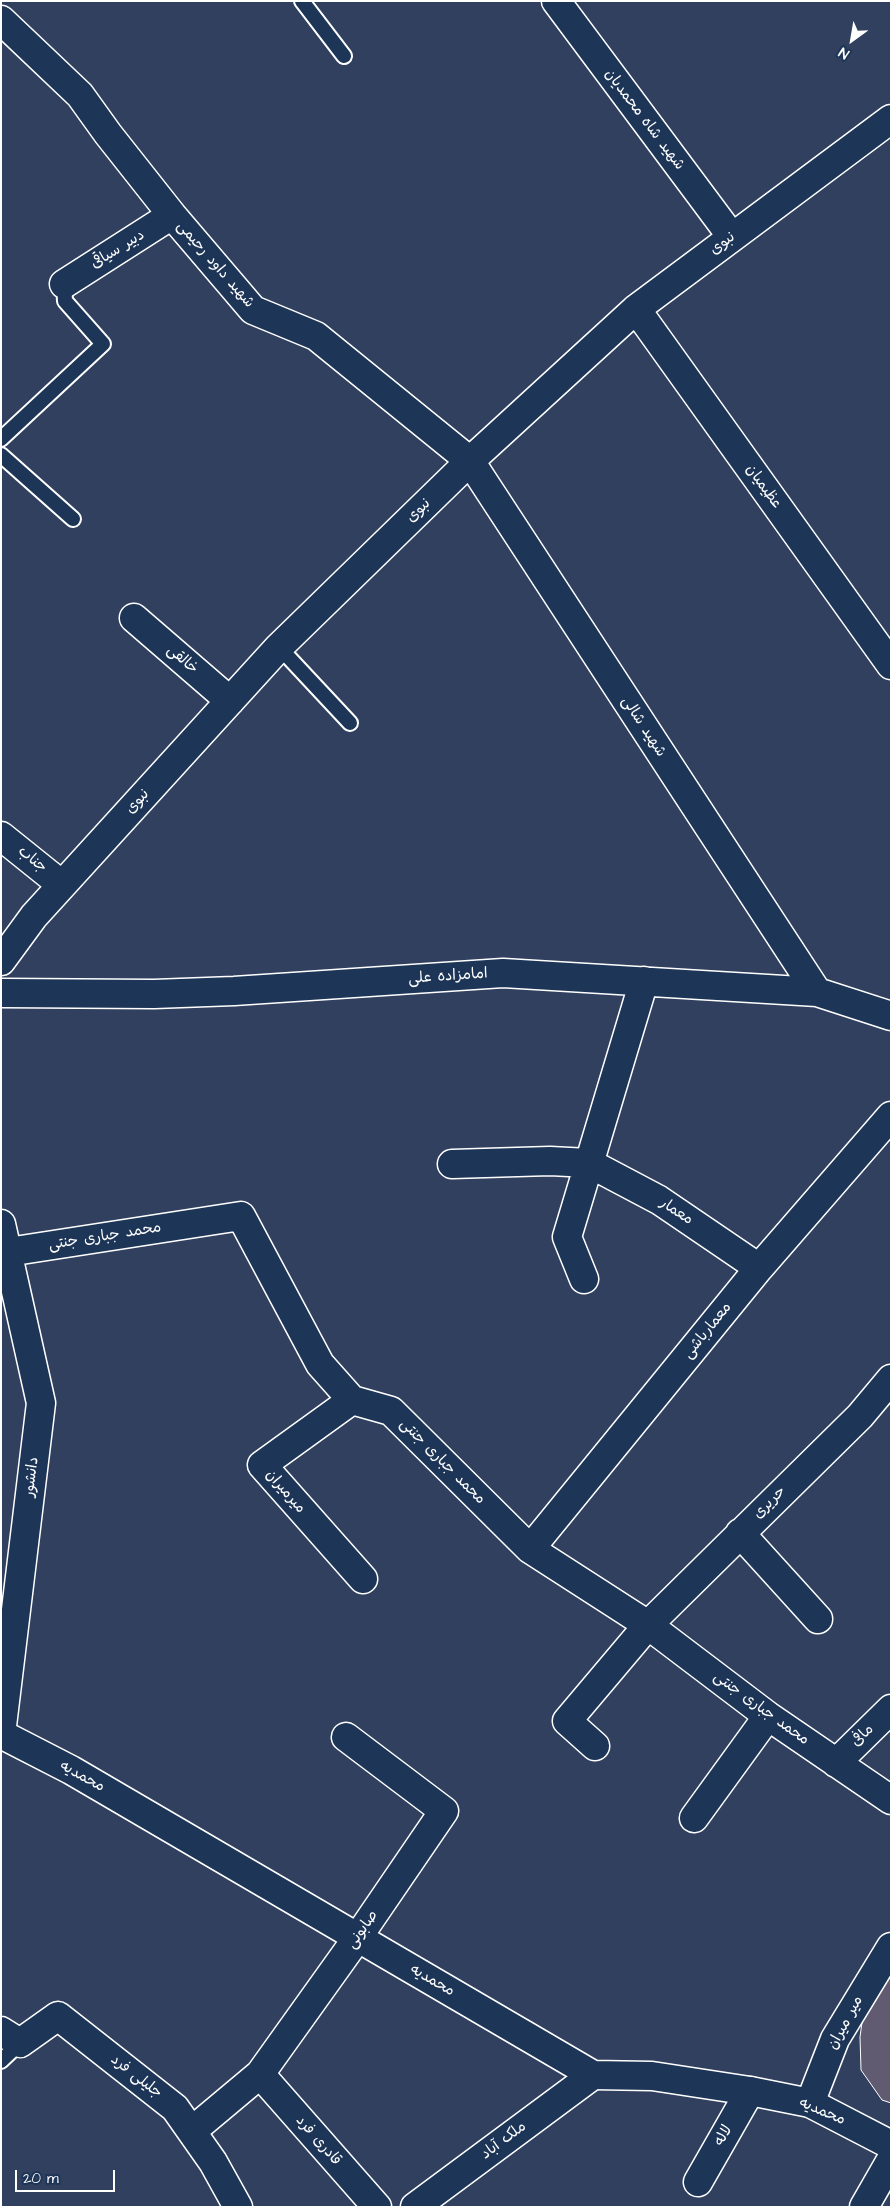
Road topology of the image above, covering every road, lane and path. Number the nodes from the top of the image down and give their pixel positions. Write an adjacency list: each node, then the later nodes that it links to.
1 (302, 1): 4 (lane)
2 (556, 1): 7 (street, شهید شاه محمدیان)
3 (1, 20): 6 (street, شهید داود رحیمی)
4 (344, 56)
5 (891, 119): 7 (street, نبوی)
6 (172, 216): 8 (street, دبیر سیاقی); 12 (street, شهید داود رحیمی)
7 (732, 237): 9 (street, نبوی)
8 (64, 284): 10 (lane)
9 (636, 309): 12 (street, نبوی); 16 (street, عظیمیان)
10 (1, 439)
11 (1, 455): 13 (lane)
12 (470, 461): 15 (street, نبوی); 23 (street, شهید شالی)
13 (73, 519)
14 (134, 618): 17 (street, خالقی)
15 (279, 647): 17 (street, نبوی); 18 (lane)
16 (891, 664)
17 (230, 701): 20 (street, نبوی)
18 (350, 723)
19 (1, 836): 20 (street, جناب)
20 (62, 885): 21 (street, نبوی)
21 (3, 956)
22 (644, 981): 23 (street, امامزاده علی); 24 (street, امامزاده علی); 27 (street)
23 (817, 992): 25 (street, امامزاده علی)
24 (1, 993)
25 (889, 1014)
26 (891, 1116): 31 (street, معمارباشی)
27 (589, 1163): 28 (street, معمار); 31 (street, معمار); 32 (street)
28 (452, 1164)
29 (1, 1224): 30 (street, دانشور)
30 (5, 1253): 34 (street, محمد جباری جنتی); 42 (street, دانشور)
31 (759, 1268): 36 (street, معمارباشی)
32 (584, 1279)
33 (891, 1380): 35 (street, حریری)
34 (352, 1400): 36 (street, محمد جباری جنتی); 37 (street, میرمیران)
35 (740, 1534): 38 (street); 39 (street, حریری)
36 (530, 1549): 39 (street, محمد جباری جنتی)
37 (362, 1579)
38 (818, 1619)
39 (648, 1625): 41 (street, محمد جباری جنتی); 44 (street, حریری)
40 (891, 1708): 45 (street, مافی)
41 (768, 1716): 45 (street, محمد جباری جنتی); 47 (street)
42 (1, 1734): 48 (street, محمدیه)
43 (346, 1737): 48 (street, صابونی)
44 (595, 1746)
45 (836, 1763): 46 (street, محمد جباری جنتی)
46 (891, 1800)
47 (694, 1818)
48 (358, 1938): 51 (street, صابونی); 52 (street, محمدیه)
49 (891, 1947): 54 (street, میر میران)
50 (8, 2045): 55 (street, جلیلی فرد)
51 (260, 2074): 55 (street, صابونی); 60 (street, قادری فرد)
52 (593, 2075): 53 (street, محمدیه); 61 (street, ملک آباد)
53 (750, 2091): 54 (street, محمدیه); 58 (street, لاله)
54 (810, 2103): 56 (street, محمدیه)
55 (192, 2131): 59 (street, جلیلی فرد)
56 (891, 2145)
57 (891, 2160): 62 (street)
58 (698, 2182)
59 (238, 2207)
60 (377, 2207)
61 (415, 2207)
62 (864, 2207)

